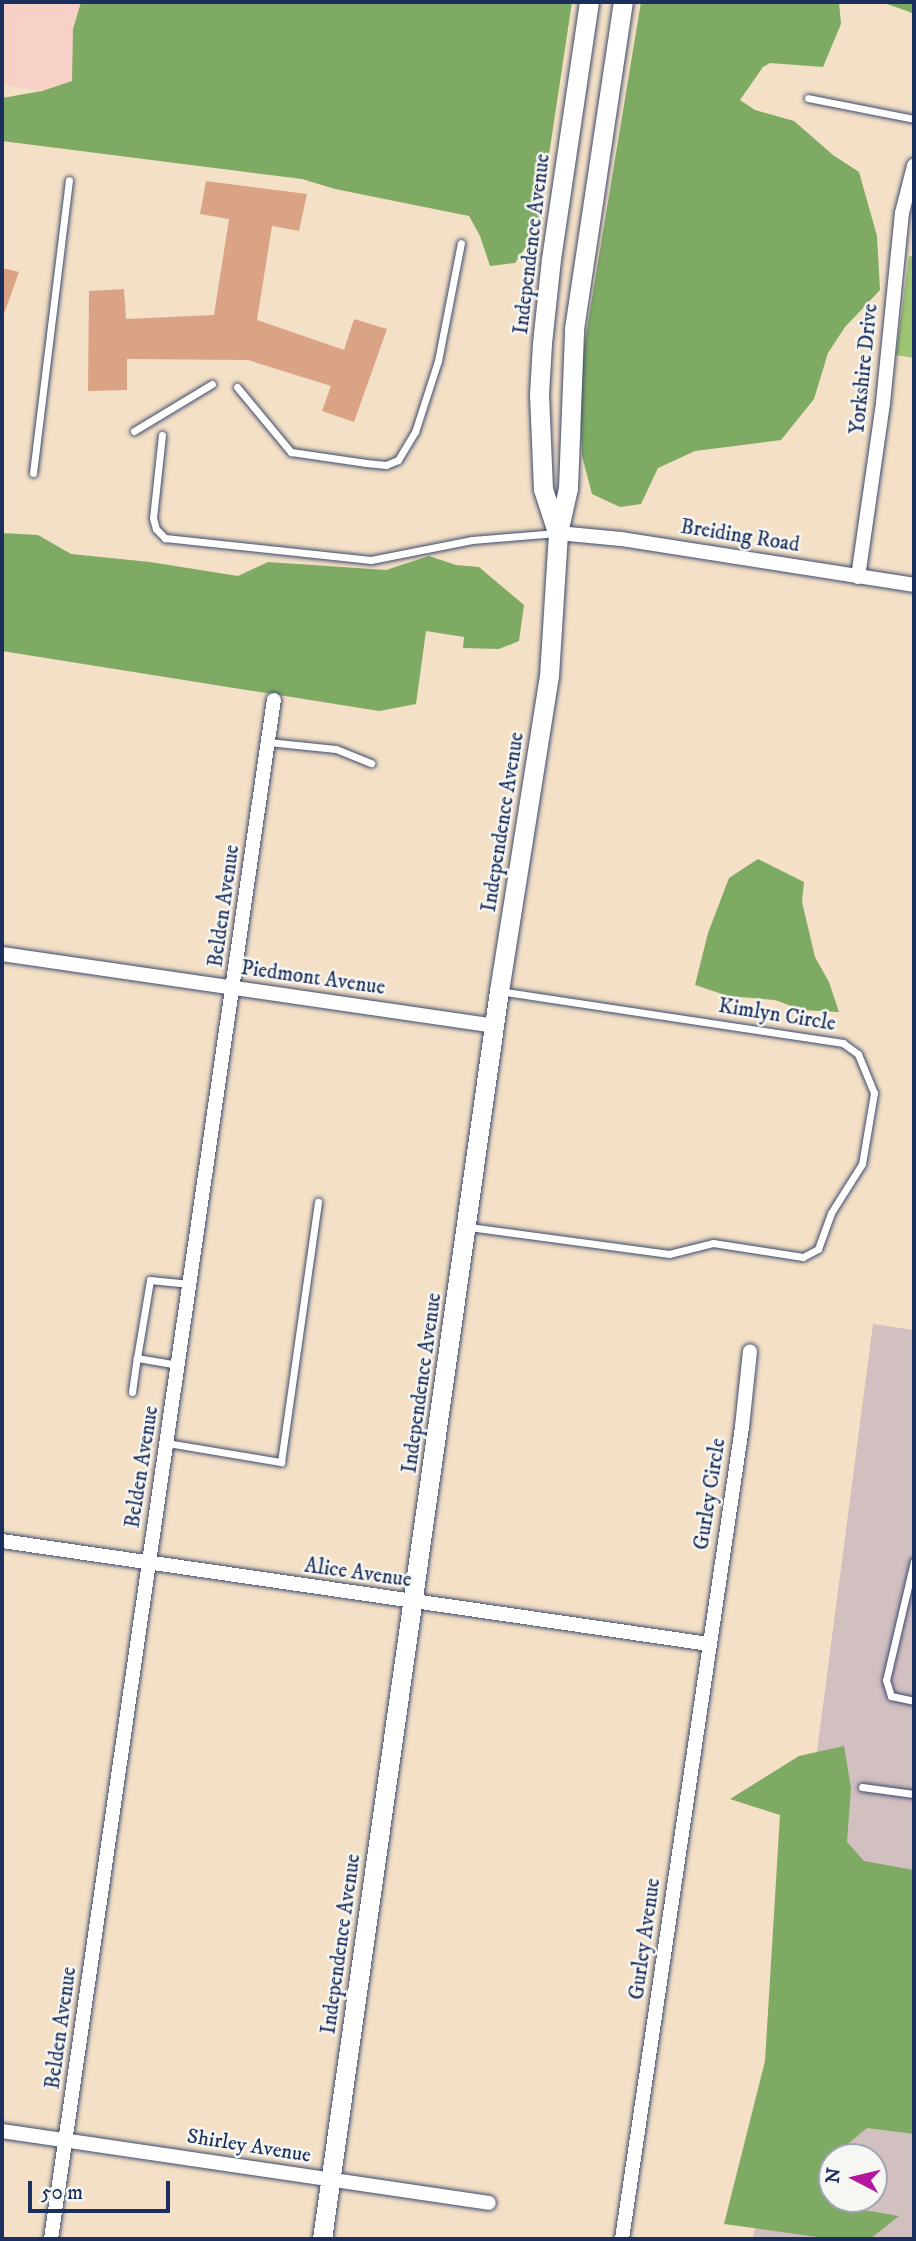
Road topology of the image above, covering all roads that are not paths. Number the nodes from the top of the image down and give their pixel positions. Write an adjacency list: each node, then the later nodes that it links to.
1 (589, 2): 13 (street, Independence Avenue)
2 (623, 2): 13 (street, Independence Avenue)
3 (808, 98): 4 (lane)
4 (914, 119)
5 (914, 166): 14 (street, Yorkshire Drive)
6 (69, 180): 12 (lane)
7 (461, 243): 9 (lane)
8 (212, 384): 10 (lane)
9 (237, 387)
10 (134, 431)
11 (162, 435): 13 (lane)
12 (33, 473)
13 (558, 533): 14 (street, Breiding Road); 21 (street, Independence Avenue)
14 (858, 577): 15 (street, Breiding Road)
15 (914, 585)
16 (274, 701): 17 (street, Belden Avenue)
17 (268, 742): 18 (lane); 20 (street, Belden Avenue)
18 (371, 763)
19 (2, 954): 20 (street, Piedmont Avenue)
20 (234, 987): 22 (street, Piedmont Avenue); 25 (street, Belden Avenue)
21 (499, 991): 22 (street, Independence Avenue); 24 (lane, Kimlyn Circle)
22 (494, 1026): 24 (street, Independence Avenue)
23 (318, 1202): 30 (lane)
24 (467, 1227): 34 (street, Independence Avenue)
25 (190, 1284): 27 (lane); 28 (street, Belden Avenue)
26 (750, 1351): 35 (street, Gurley Circle)
27 (137, 1358): 28 (lane); 29 (lane)
28 (178, 1365): 30 (street, Belden Avenue)
29 (132, 1392)
30 (167, 1443): 33 (street, Belden Avenue)
31 (2, 1541): 33 (street, Alice Avenue)
32 (914, 1561): 36 (lane)
33 (149, 1562): 34 (street, Alice Avenue); 40 (street, Belden Avenue)
34 (412, 1603): 35 (street, Alice Avenue); 41 (street, Independence Avenue)
35 (709, 1644): 45 (street, Gurley Avenue)
36 (914, 1701)
37 (862, 1787): 38 (lane)
38 (914, 1794)
39 (2, 2131): 40 (street, Shirley Avenue)
40 (66, 2139): 41 (street, Shirley Avenue); 43 (street, Belden Avenue)
41 (330, 2180): 42 (street, Shirley Avenue); 44 (street, Independence Avenue)
42 (489, 2203)
43 (51, 2239)
44 (322, 2239)
45 (622, 2239)

